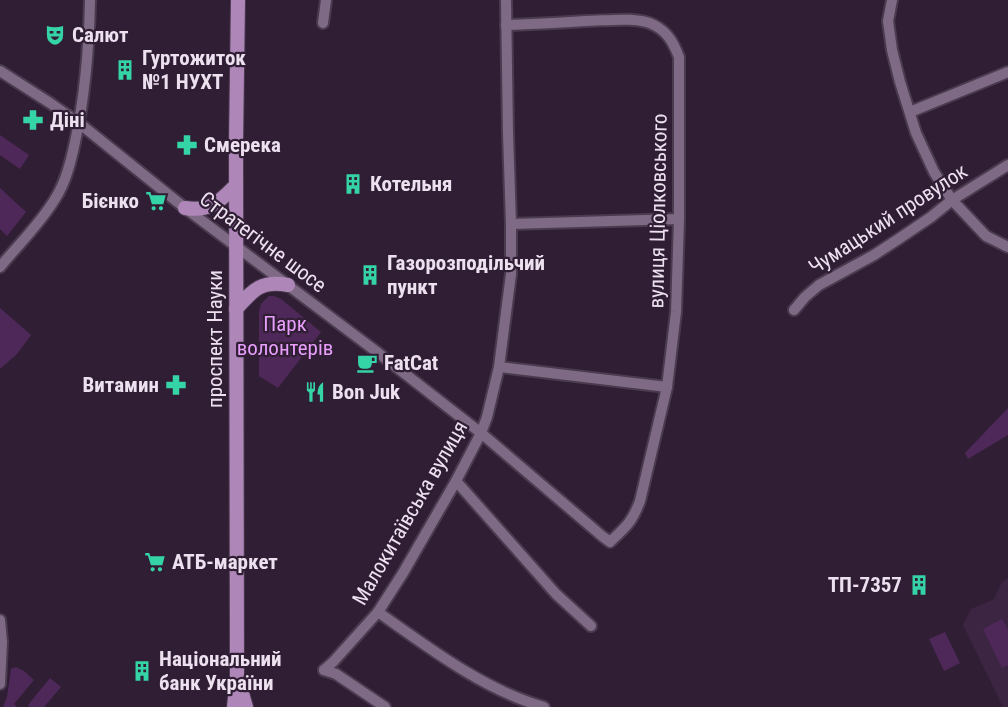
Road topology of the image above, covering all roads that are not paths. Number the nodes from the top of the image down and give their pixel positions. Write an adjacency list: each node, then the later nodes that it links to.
1 (90, 0): 11 (street)
2 (238, 0): 13 (main road, проспект Науки)
3 (326, 0): 6 (street)
4 (506, 0): 7 (street, Малокитаївська вулиця)
5 (889, 1): 10 (street)
6 (323, 23)
7 (507, 25): 16 (street, вулиця Ціолковського); 17 (street, Малокитаївська вулиця)
8 (0, 71): 11 (street, Стратегічне шосе)
9 (1008, 72): 10 (street)
10 (910, 112): 14 (street)
11 (79, 123): 15 (street, Стратегічне шосе); 20 (street)
12 (1008, 165): 14 (street, Чумацький провулок)
13 (236, 184): 15 (main road); 19 (main road, проспект Науки)
14 (952, 200): 18 (street); 23 (street, Чумацький провулок)
15 (185, 208): 19 (street, Стратегічне шосе)
16 (679, 219): 17 (street); 25 (street, вулиця Ціолковського)
17 (511, 224): 24 (street, Малокитаївська вулиця)
18 (1008, 246)
19 (236, 247): 21 (street, Стратегічне шосе); 22 (main road, проспект Науки)
20 (0, 267)
21 (288, 285): 22 (main road); 26 (street, Стратегічне шосе)
22 (236, 309): 32 (main road, проспект Науки)
23 (794, 310)
24 (499, 367): 25 (street); 26 (street, Малокитаївська вулиця)
25 (667, 387): 28 (street, вулиця Ціолковського)
26 (481, 434): 27 (street, Малокитаївська вулиця); 28 (street, Стратегічне шосе)
27 (456, 481): 29 (street, Малокитаївська вулиця); 31 (street)
28 (610, 542)
29 (378, 612): 36 (street, Малокитаївська вулиця); 37 (street)
30 (0, 620): 33 (street)
31 (591, 626)
32 (237, 678): 34 (main road, проспект Науки); 35 (main road, проспект Науки)
33 (0, 684)
34 (234, 707)
35 (246, 707)
36 (385, 707)
37 (544, 707)

